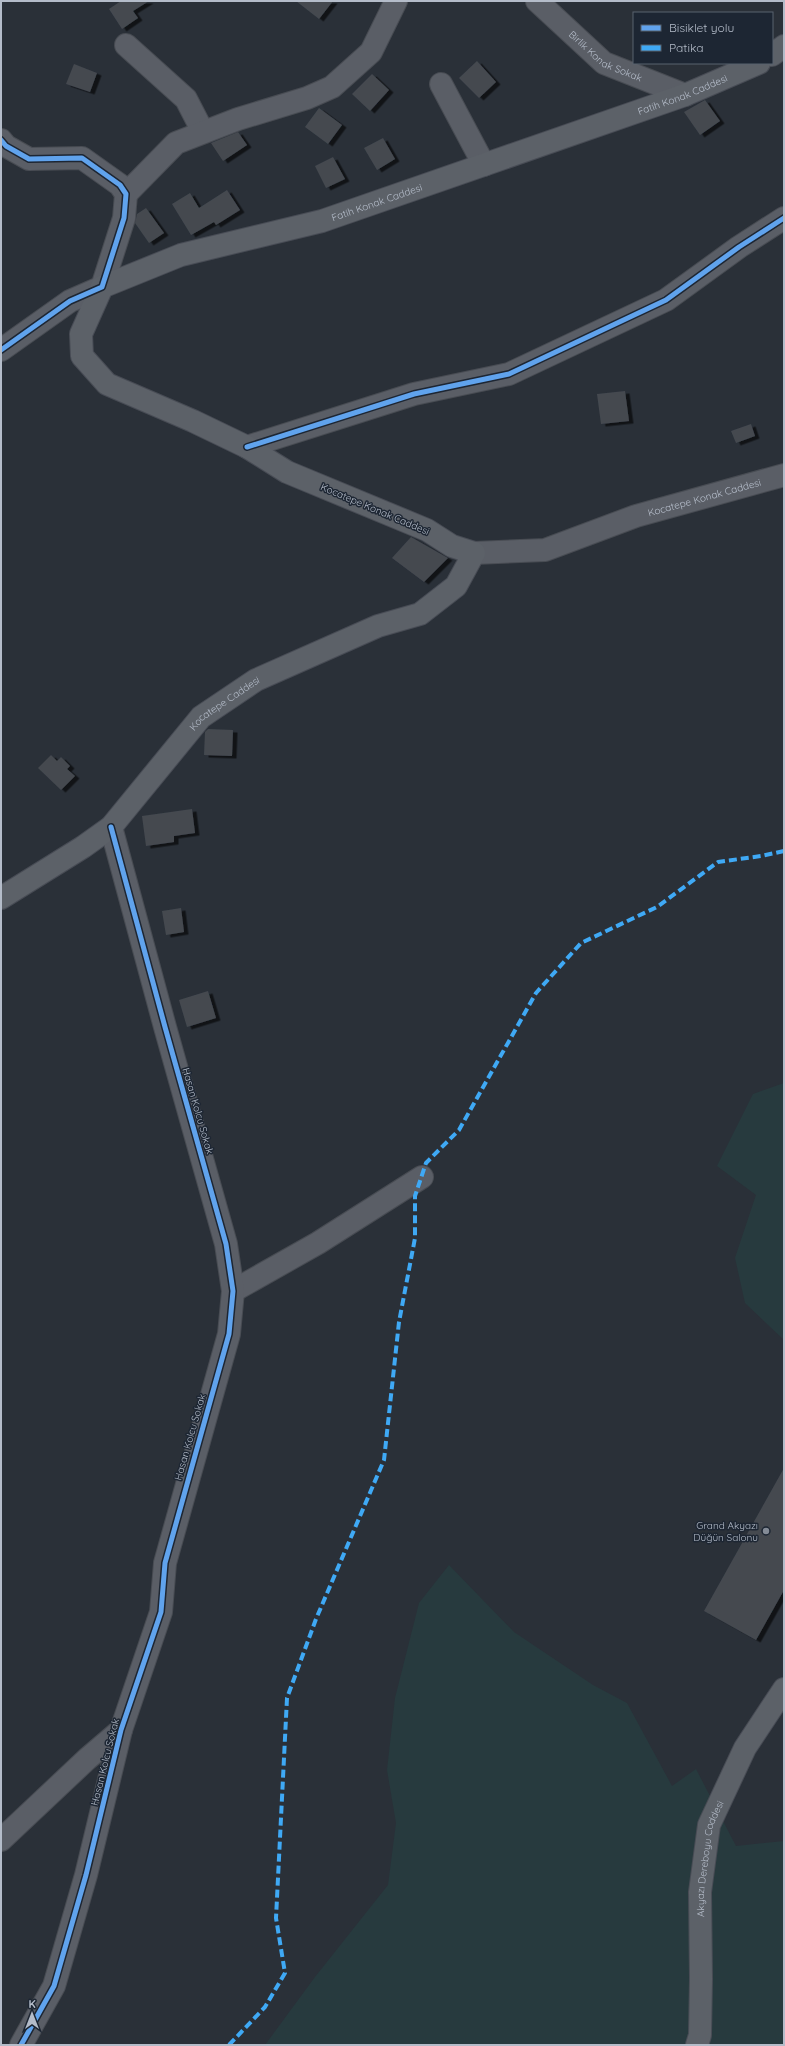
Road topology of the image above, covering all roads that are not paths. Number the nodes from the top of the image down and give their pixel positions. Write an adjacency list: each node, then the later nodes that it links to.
1 (396, 1): 9 (street)
2 (537, 1): 8 (street, Birlik Konak Sokak)
3 (126, 45): 9 (street)
4 (784, 46): 5 (main road)
5 (773, 54)
6 (757, 64): 8 (main road, Fatih Konak Caddesi)
7 (441, 84): 13 (street)
8 (685, 95): 13 (main road, Fatih Konak Caddesi)
9 (203, 132): 14 (street)
10 (1, 140): 11 (street)
11 (29, 159): 12 (street); 14 (street)
12 (1, 161)
13 (484, 165): 16 (main road, Fatih Konak Caddesi)
14 (126, 194): 16 (street)
15 (784, 218): 18 (street)
16 (102, 287): 17 (street, Fatih Konak Caddesi); 18 (main road, Kocatepe Konak Caddesi)
17 (1, 350)
18 (248, 447): 20 (main road, Kocatepe Konak Caddesi)
19 (784, 475): 20 (street, Kocatepe Konak Caddesi)
20 (474, 553): 21 (main road, Kocatepe Caddesi)
21 (111, 827): 22 (main road, Kocatepe Caddesi); 24 (street, Hasan Kolcu Sokak)
22 (1, 898)
23 (422, 1177): 24 (street)
24 (233, 1290): 26 (street, Hasan Kolcu Sokak)
25 (784, 1689): 29 (main road, Akyazı Dereboyu Caddesi)
26 (121, 1730): 27 (street); 28 (street, Hasan Kolcu Sokak)
27 (1, 1840)
28 (21, 2045)
29 (697, 2045)

